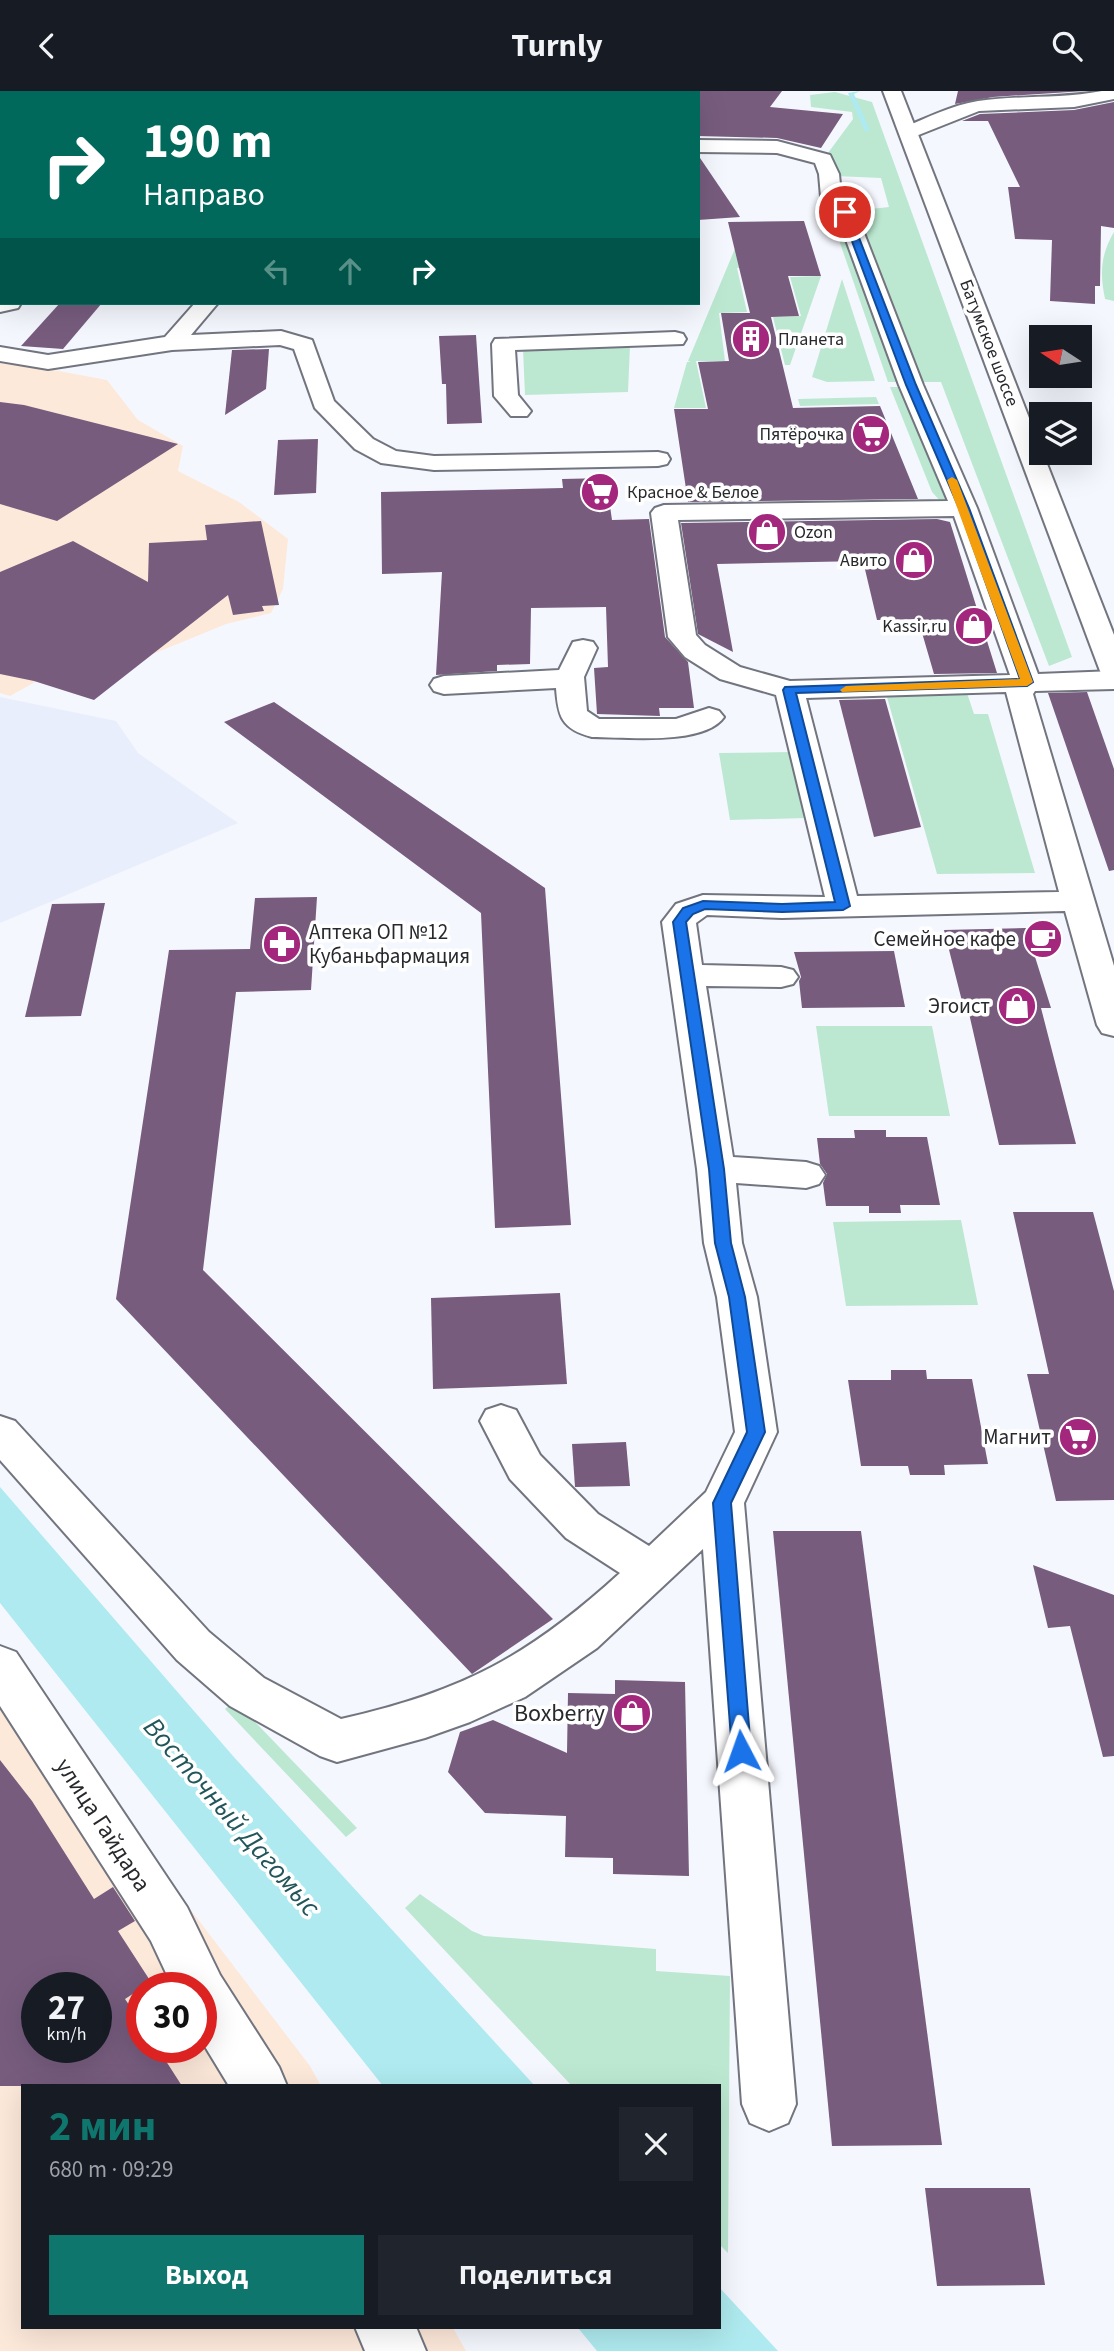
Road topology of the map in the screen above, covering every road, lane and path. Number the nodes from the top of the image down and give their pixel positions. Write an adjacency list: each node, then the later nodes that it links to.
1 (892, 91): 3 (main road, Батумское шоссе)
2 (1114, 94): 3 (main road)
3 (909, 132): 13 (main road, Батумское шоссе)
4 (700, 146): 11 (main road)
5 (205, 305): 7 (main road)
6 (675, 339): 9 (main road)
7 (172, 343): 8 (main road); 10 (main road)
8 (0, 354)
9 (519, 411)
10 (658, 459)
11 (964, 508): 16 (main road); 18 (main road)
12 (583, 648): 14 (main road)
13 (1114, 671)
14 (570, 677): 17 (main road); 19 (main road)
15 (1114, 680): 16 (main road)
16 (1027, 682): 18 (main road); 20 (main road)
17 (444, 685)
18 (789, 690): 21 (main road)
19 (709, 717)
20 (1077, 901): 21 (main road); 24 (main road)
21 (843, 906): 22 (main road)
22 (688, 975): 23 (main road); 25 (main road)
23 (781, 977)
24 (1114, 1025)
25 (716, 1169): 26 (main road); 29 (main road)
26 (806, 1175)
27 (501, 1421): 30 (main road)
28 (0, 1432): 30 (main road)
29 (722, 1503): 30 (main road); 35 (main road)
30 (653, 1571)
31 (0, 1666): 32 (main road, улица Гайдара)
32 (192, 1972)
33 (217, 2017): 34 (main road, улица Гайдара)
34 (259, 2084)
35 (769, 2103)
36 (385, 2329): 37 (main road)
37 (396, 2351)

